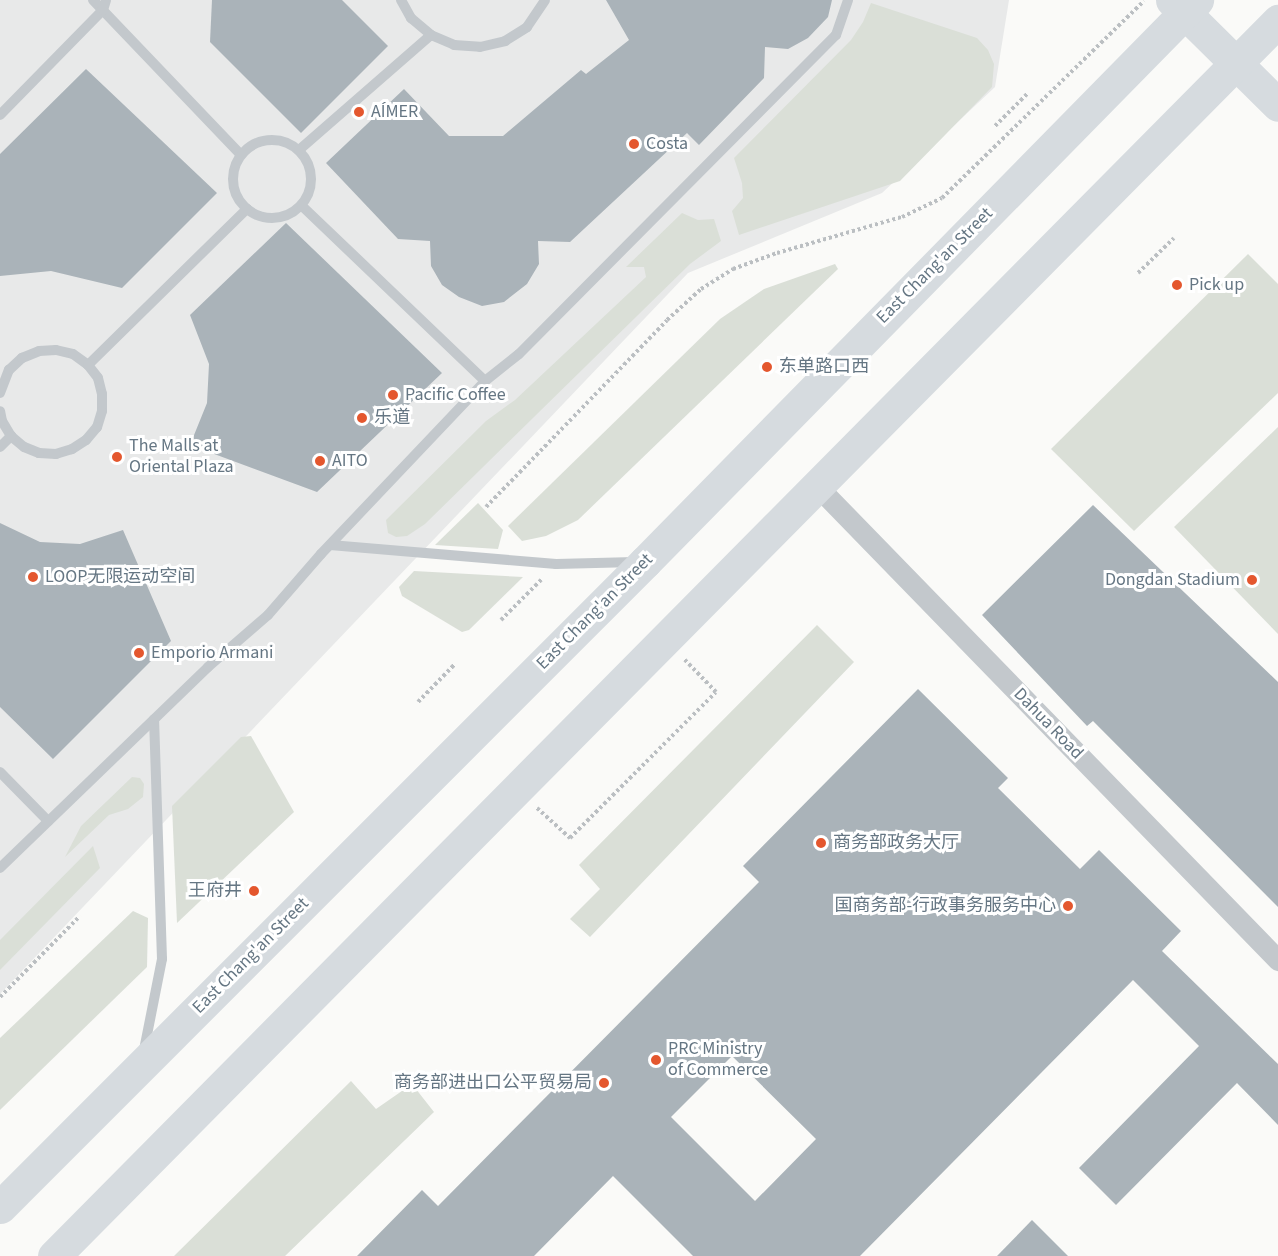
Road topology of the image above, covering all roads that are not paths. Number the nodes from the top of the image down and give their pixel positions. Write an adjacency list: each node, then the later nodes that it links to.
1 (93, 0): 6 (lane)
2 (401, 0): 8 (lane)
3 (545, 0): 8 (lane)
4 (848, 0): 17 (lane)
5 (1184, 4): 9 (main road); 24 (main road, East Chang'an Street)
6 (104, 5): 11 (lane); 13 (lane)
7 (1278, 21): 9 (main road)
8 (430, 36): 12 (lane)
9 (1235, 63): 10 (main road); 22 (main road)
10 (1278, 105)
11 (0, 115)
12 (299, 150): 13 (lane); 14 (lane)
13 (241, 155): 15 (lane)
14 (302, 206): 15 (lane); 17 (lane)
15 (247, 209): 16 (lane)
16 (88, 365): 18 (lane); 20 (lane)
17 (485, 381): 23 (lane)
18 (0, 393)
19 (0, 411): 20 (lane)
20 (11, 436): 21 (lane)
21 (0, 447)
22 (818, 488): 29 (street, Dahua Road); 32 (main road)
23 (330, 545): 24 (lane); 25 (lane)
24 (645, 562): 30 (main road, East Chang'an Street)
25 (154, 719): 27 (lane); 30 (lane)
26 (0, 772): 27 (lane)
27 (48, 821): 28 (lane)
28 (0, 868)
29 (1278, 960)
30 (141, 1065): 31 (main road, East Chang'an Street)
31 (0, 1207)
32 (54, 1256)

